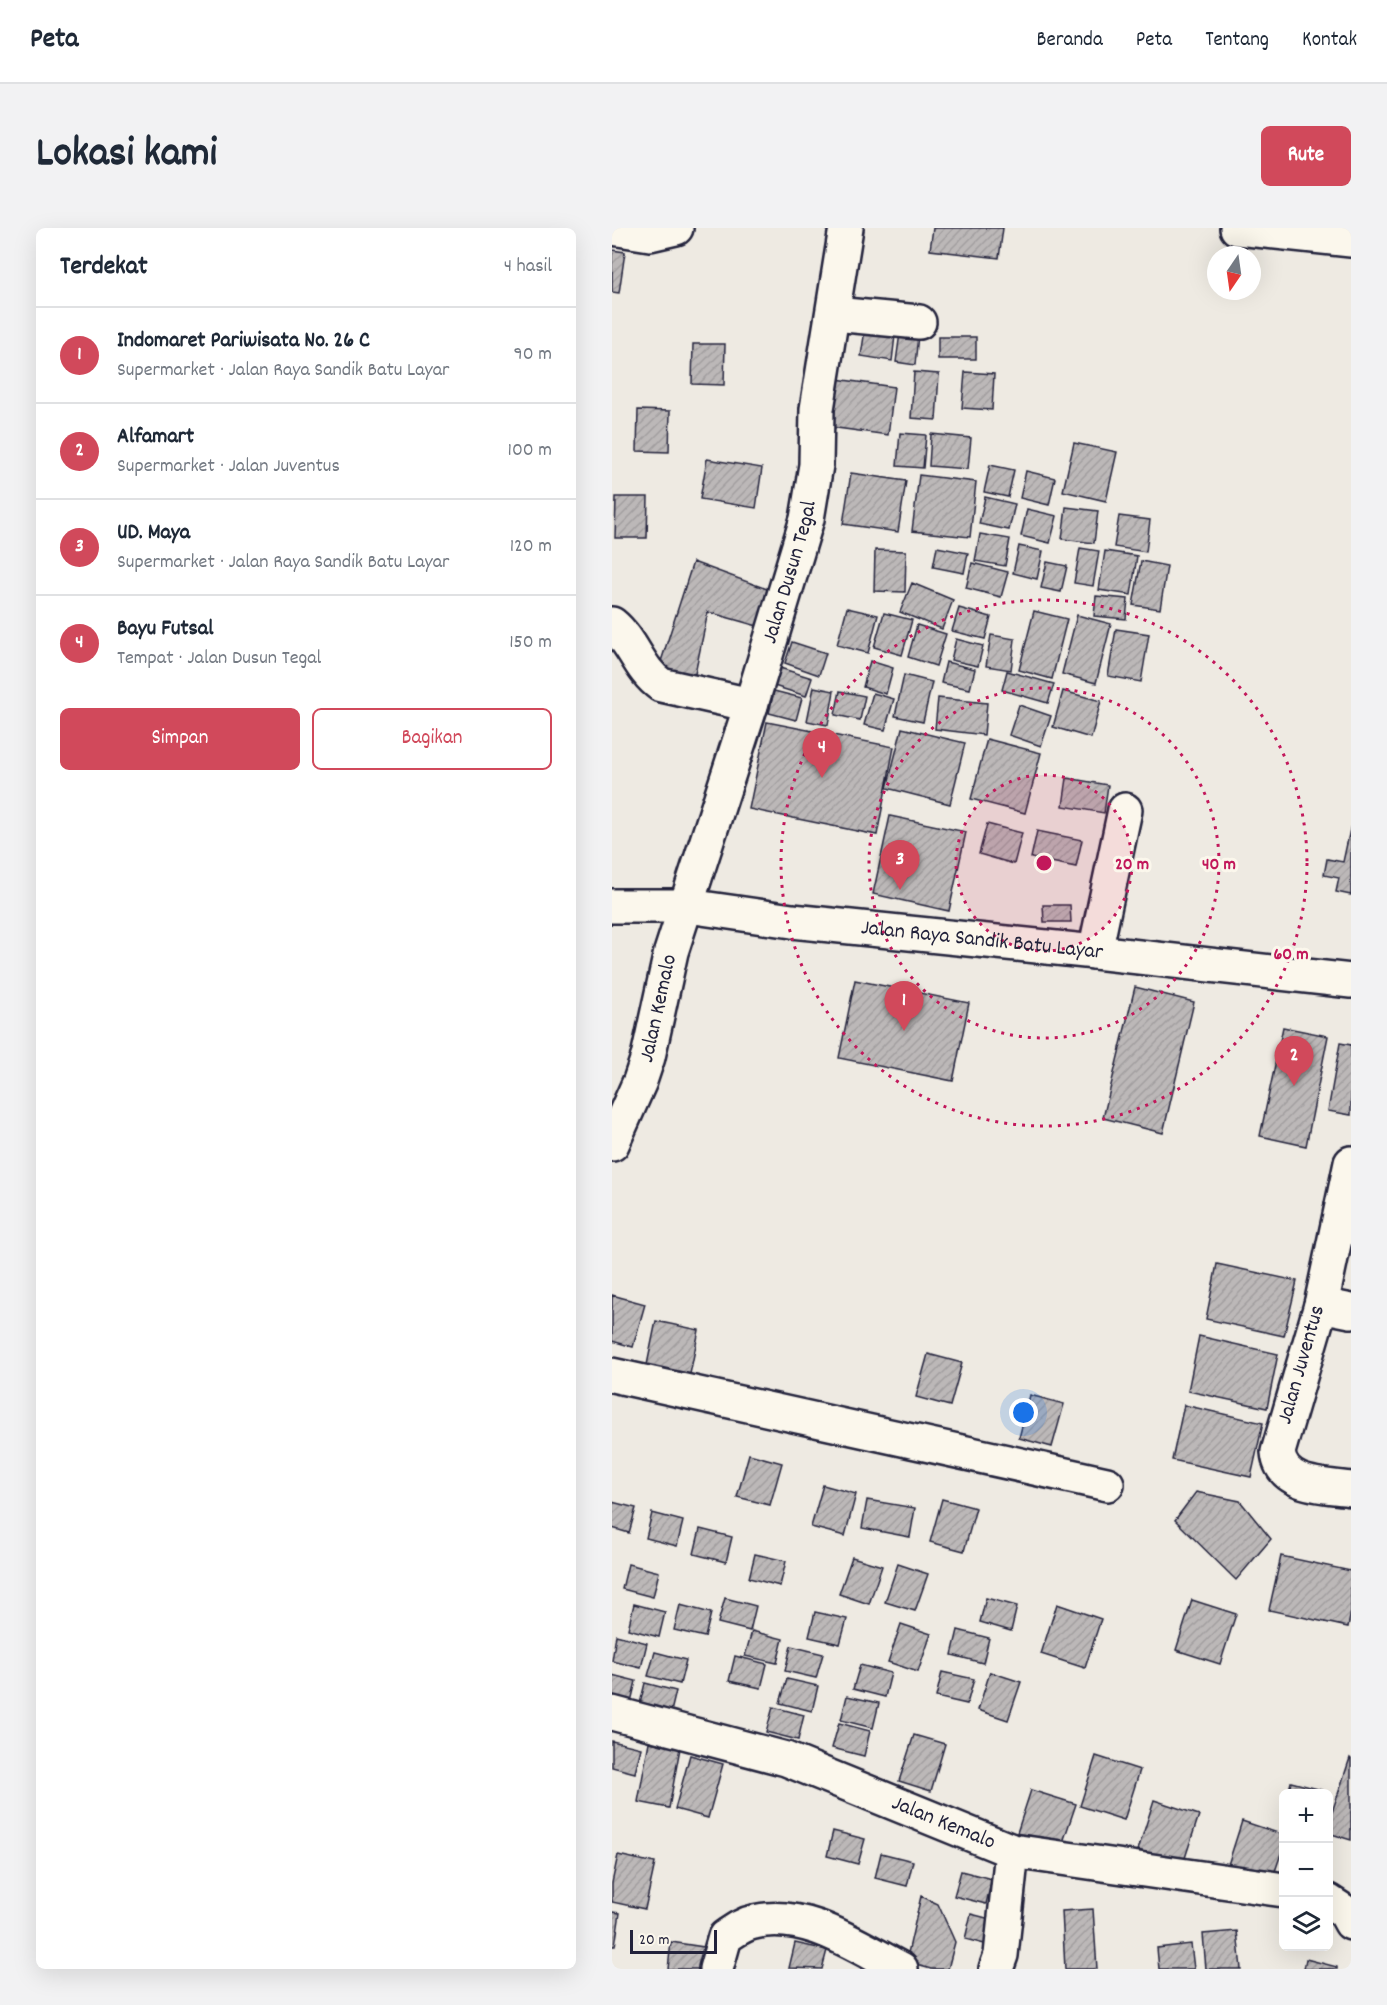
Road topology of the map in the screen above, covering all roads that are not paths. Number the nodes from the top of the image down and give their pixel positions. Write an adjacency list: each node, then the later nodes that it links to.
1 (612, 228): 2 (street)
2 (676, 228)
3 (846, 228): 6 (street, Jalan Dusun Tegal)
4 (1237, 228): 5 (street)
5 (1351, 240)
6 (834, 314): 7 (street); 9 (street, Jalan Dusun Tegal)
7 (919, 322)
8 (612, 624): 9 (street)
9 (751, 705): 12 (street, Jalan Dusun Tegal)
10 (1125, 810): 13 (street)
11 (612, 906): 12 (street, Jalan Raya Sandik Batu Layar)
12 (688, 906): 13 (street, Jalan Raya Sandik Batu Layar); 15 (street, Jalan Kemalo)
13 (1095, 952): 14 (street, Jalan Raya Sandik Batu Layar)
14 (1351, 981)
15 (612, 1144)
16 (1351, 1163): 17 (street, Jalan Juventus)
17 (1336, 1308): 20 (street, Jalan Juventus)
18 (612, 1375): 19 (street)
19 (1107, 1484)
20 (1351, 1489)
21 (612, 1713): 22 (street, Jalan Kemalo)
22 (1012, 1851): 23 (street, Jalan Kemalo); 28 (street)
23 (1279, 1889)
24 (1333, 1904): 25 (street)
25 (1351, 1923)
26 (716, 1969): 27 (street)
27 (901, 1969)
28 (996, 1969)

